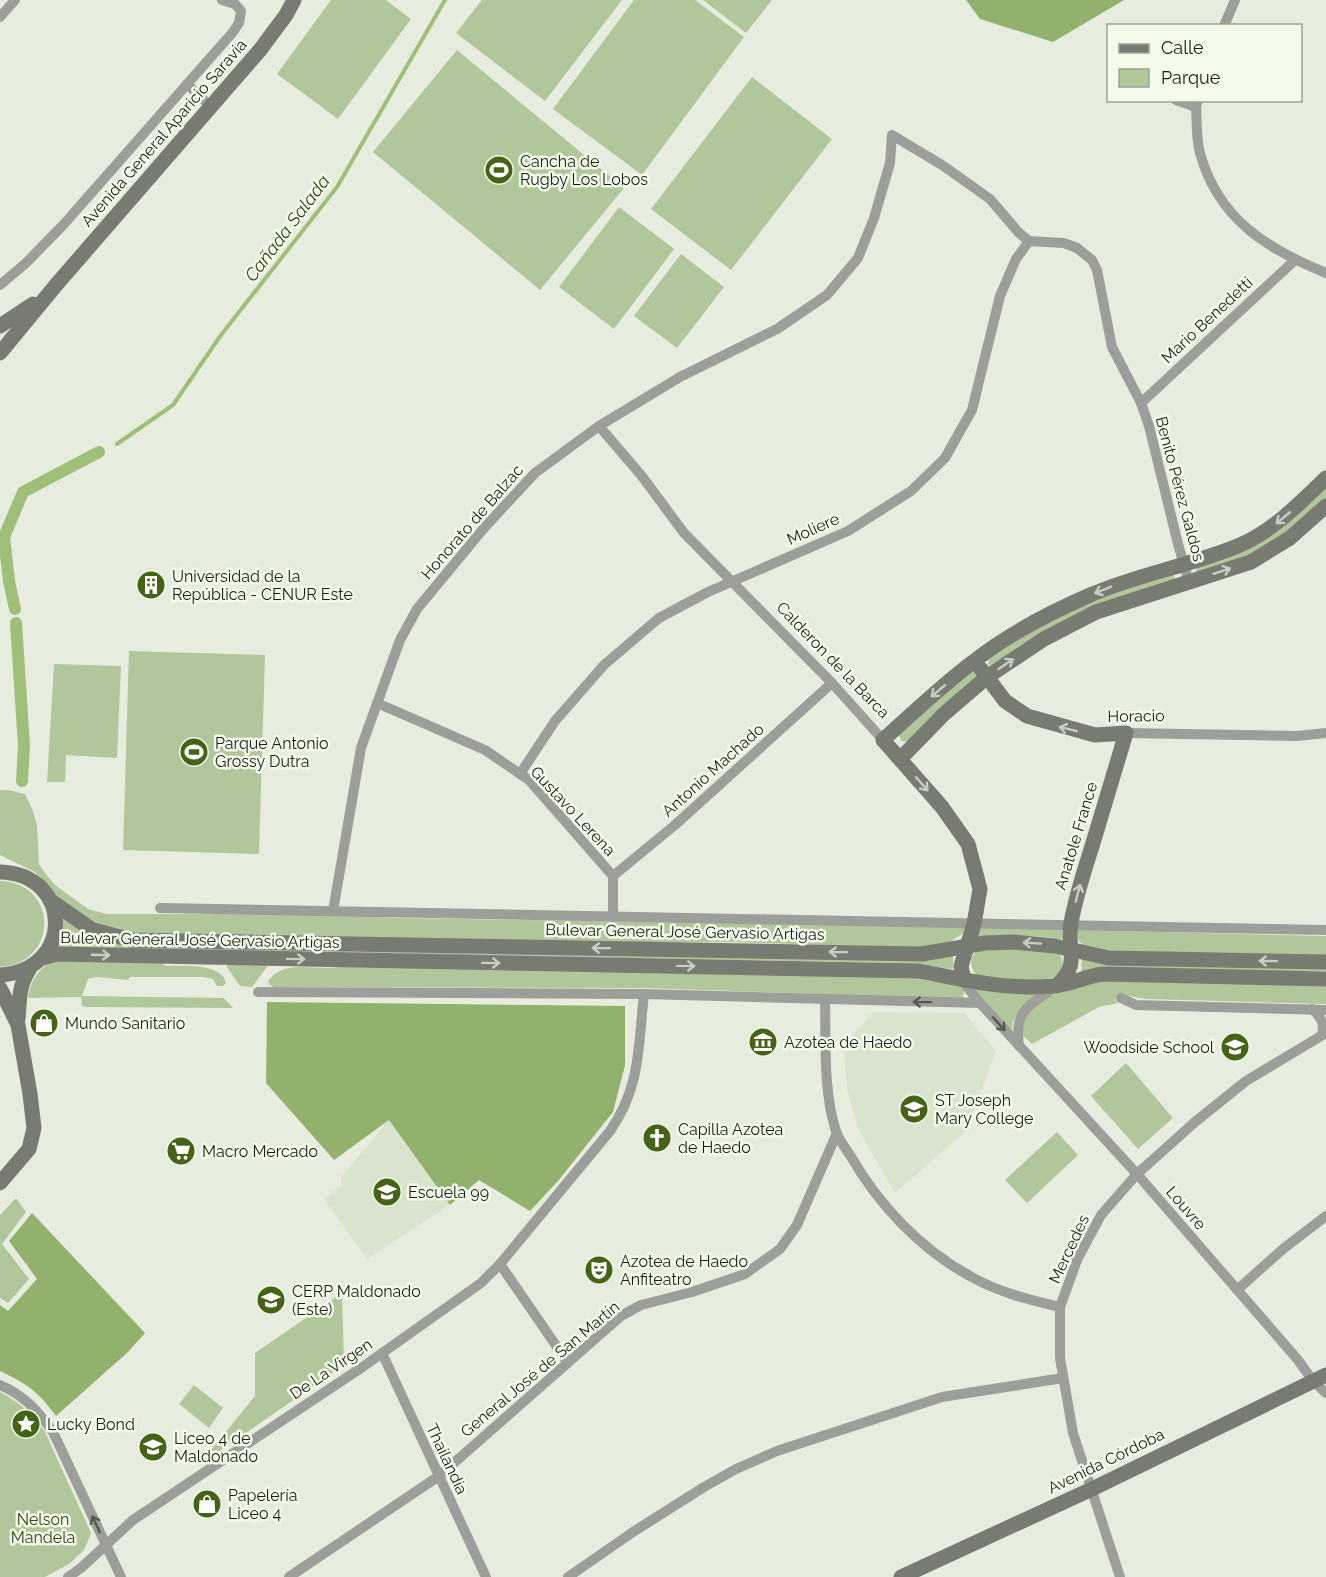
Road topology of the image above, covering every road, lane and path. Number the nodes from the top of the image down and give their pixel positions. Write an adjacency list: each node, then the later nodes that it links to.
1 (15, 0): 5 (street)
2 (222, 0): 7 (street, Avenida General Aparicio Saravia)
3 (294, 0): 9 (street, Avenida General Aparicio Saravia)
4 (1235, 0): 6 (street)
5 (0, 17)
6 (1225, 24)
7 (187, 84): 9 (street); 13 (street, Avenida General Aparicio Saravia)
8 (1197, 104): 11 (street)
9 (211, 107): 14 (street, Avenida General Aparicio Saravia)
10 (1029, 241): 17 (street, Benito Pérez Galdos); 18 (street, Honorato de Balzac); 22 (street, Moliere)
11 (1295, 260): 12 (street); 17 (street, Mario Benedetti)
12 (1326, 273)
13 (0, 285)
14 (56, 285): 15 (street, Avenida General Aparicio Saravia); 16 (street, Avenida General Aparicio Saravia)
15 (0, 326)
16 (0, 353)
17 (1141, 403): 21 (street, Benito Pérez Galdos)
18 (599, 426): 22 (street, Calderon de la Barca); 27 (street, Honorato de Balzac)
19 (1326, 478): 21 (street, one-way to 21)
20 (1326, 506): 23 (street, one-way to 20)
21 (1184, 564): 23 (street, Benito Pérez Galdos); 24 (street, one-way to 24)
22 (732, 582): 26 (street, Calderon de la Barca); 32 (street, Moliere)
23 (1189, 582): 25 (street, one-way to 23)
24 (975, 660): 25 (street, Horacio); 30 (street, one-way to 30)
25 (987, 677): 28 (street, Horacio, one-way to 25); 31 (street)
26 (831, 683): 30 (street, Calderon de la Barca); 36 (street, Antonio Machado)
27 (377, 703): 32 (street, Gustavo Lerena); 39 (street, Honorato de Balzac)
28 (1126, 733): 29 (street, Horacio); 42 (street, Anatole France, one-way to 28)
29 (1326, 733)
30 (883, 740): 31 (street, Calderon de la Barca)
31 (900, 759): 41 (street, Calderon de la Barca, one-way to 41)
32 (520, 774): 36 (street, Gustavo Lerena)
33 (0, 861): 35 (street, Bulevar General José Gervasio Artigas)
34 (0, 872): 35 (street)
35 (16, 873): 37 (street, Bulevar General José Gervasio Artigas)
36 (613, 876): 40 (street, Gustavo Lerena)
37 (51, 901): 44 (street, Bulevar General José Gervasio Artigas, one-way to 37); 46 (street)
38 (160, 908): 39 (street, Bulevar General José Gervasio Artigas)
39 (333, 911): 40 (street, Bulevar General José Gervasio Artigas)
40 (613, 917): 41 (street, Bulevar General José Gervasio Artigas)
41 (974, 924): 42 (street, Bulevar General José Gervasio Artigas); 44 (street, Calderon de la Barca)
42 (1070, 925): 43 (street, Bulevar General José Gervasio Artigas); 45 (street, Anatole France)
43 (1326, 930)
44 (969, 946): 45 (street, Bulevar General José Gervasio Artigas, one-way to 44); 51 (street, Calderon de la Barca)
45 (1071, 950): 47 (street, Bulevar General José Gervasio Artigas, one-way to 45); 52 (street, Anatole France)
46 (43, 958): 48 (street); 51 (street, Bulevar General José Gervasio Artigas, one-way to 51)
47 (1326, 962)
48 (30, 968): 49 (street); 61 (street)
49 (0, 975)
50 (1326, 979): 52 (street, Bulevar General José Gervasio Artigas)
51 (964, 980): 52 (street, Bulevar General José Gervasio Artigas); 58 (street, Louvre)
52 (1056, 986): 63 (street)
53 (0, 988): 61 (street)
54 (258, 992): 55 (street)
55 (644, 994): 57 (street); 68 (street, De La Virgen)
56 (1121, 998): 59 (street)
57 (825, 1000): 58 (street, one-way to 57); 64 (street)
58 (980, 1003): 63 (street, Louvre, one-way to 63)
59 (1312, 1009): 60 (street); 62 (street)
60 (1326, 1010)
61 (18, 1025): 66 (street)
62 (1324, 1034): 65 (street, Mercedes)
63 (1019, 1046): 65 (street, Louvre)
64 (837, 1133): 70 (street); 72 (street, General José de San Martín)
65 (1137, 1174): 69 (street, Louvre); 70 (street, Mercedes)
66 (0, 1183)
67 (1326, 1216): 69 (street)
68 (500, 1264): 71 (street, De La Virgen); 72 (street)
69 (1237, 1290): 74 (street, Louvre)
70 (1060, 1307): 73 (street, Mercedes)
71 (382, 1353): 77 (street, Thailandia); 79 (street, De La Virgen)
72 (568, 1363): 77 (street, General José de San Martín)
73 (1063, 1378): 78 (street, Mercedes); 84 (street)
74 (1320, 1378): 76 (street, Louvre); 78 (street, Avenida Córdoba)
75 (0, 1385): 79 (street, one-way to 75)
76 (1326, 1393)
77 (439, 1476): 82 (street, General José de San Martín); 83 (street, Thailandia)
78 (1092, 1489): 85 (street, Avenida Córdoba); 86 (street, Mercedes)
79 (106, 1545): 80 (street, De La Virgen); 81 (street)
80 (68, 1577)
81 (121, 1577)
82 (289, 1577)
83 (486, 1577)
84 (568, 1577)
85 (900, 1577)
86 (1120, 1577)

